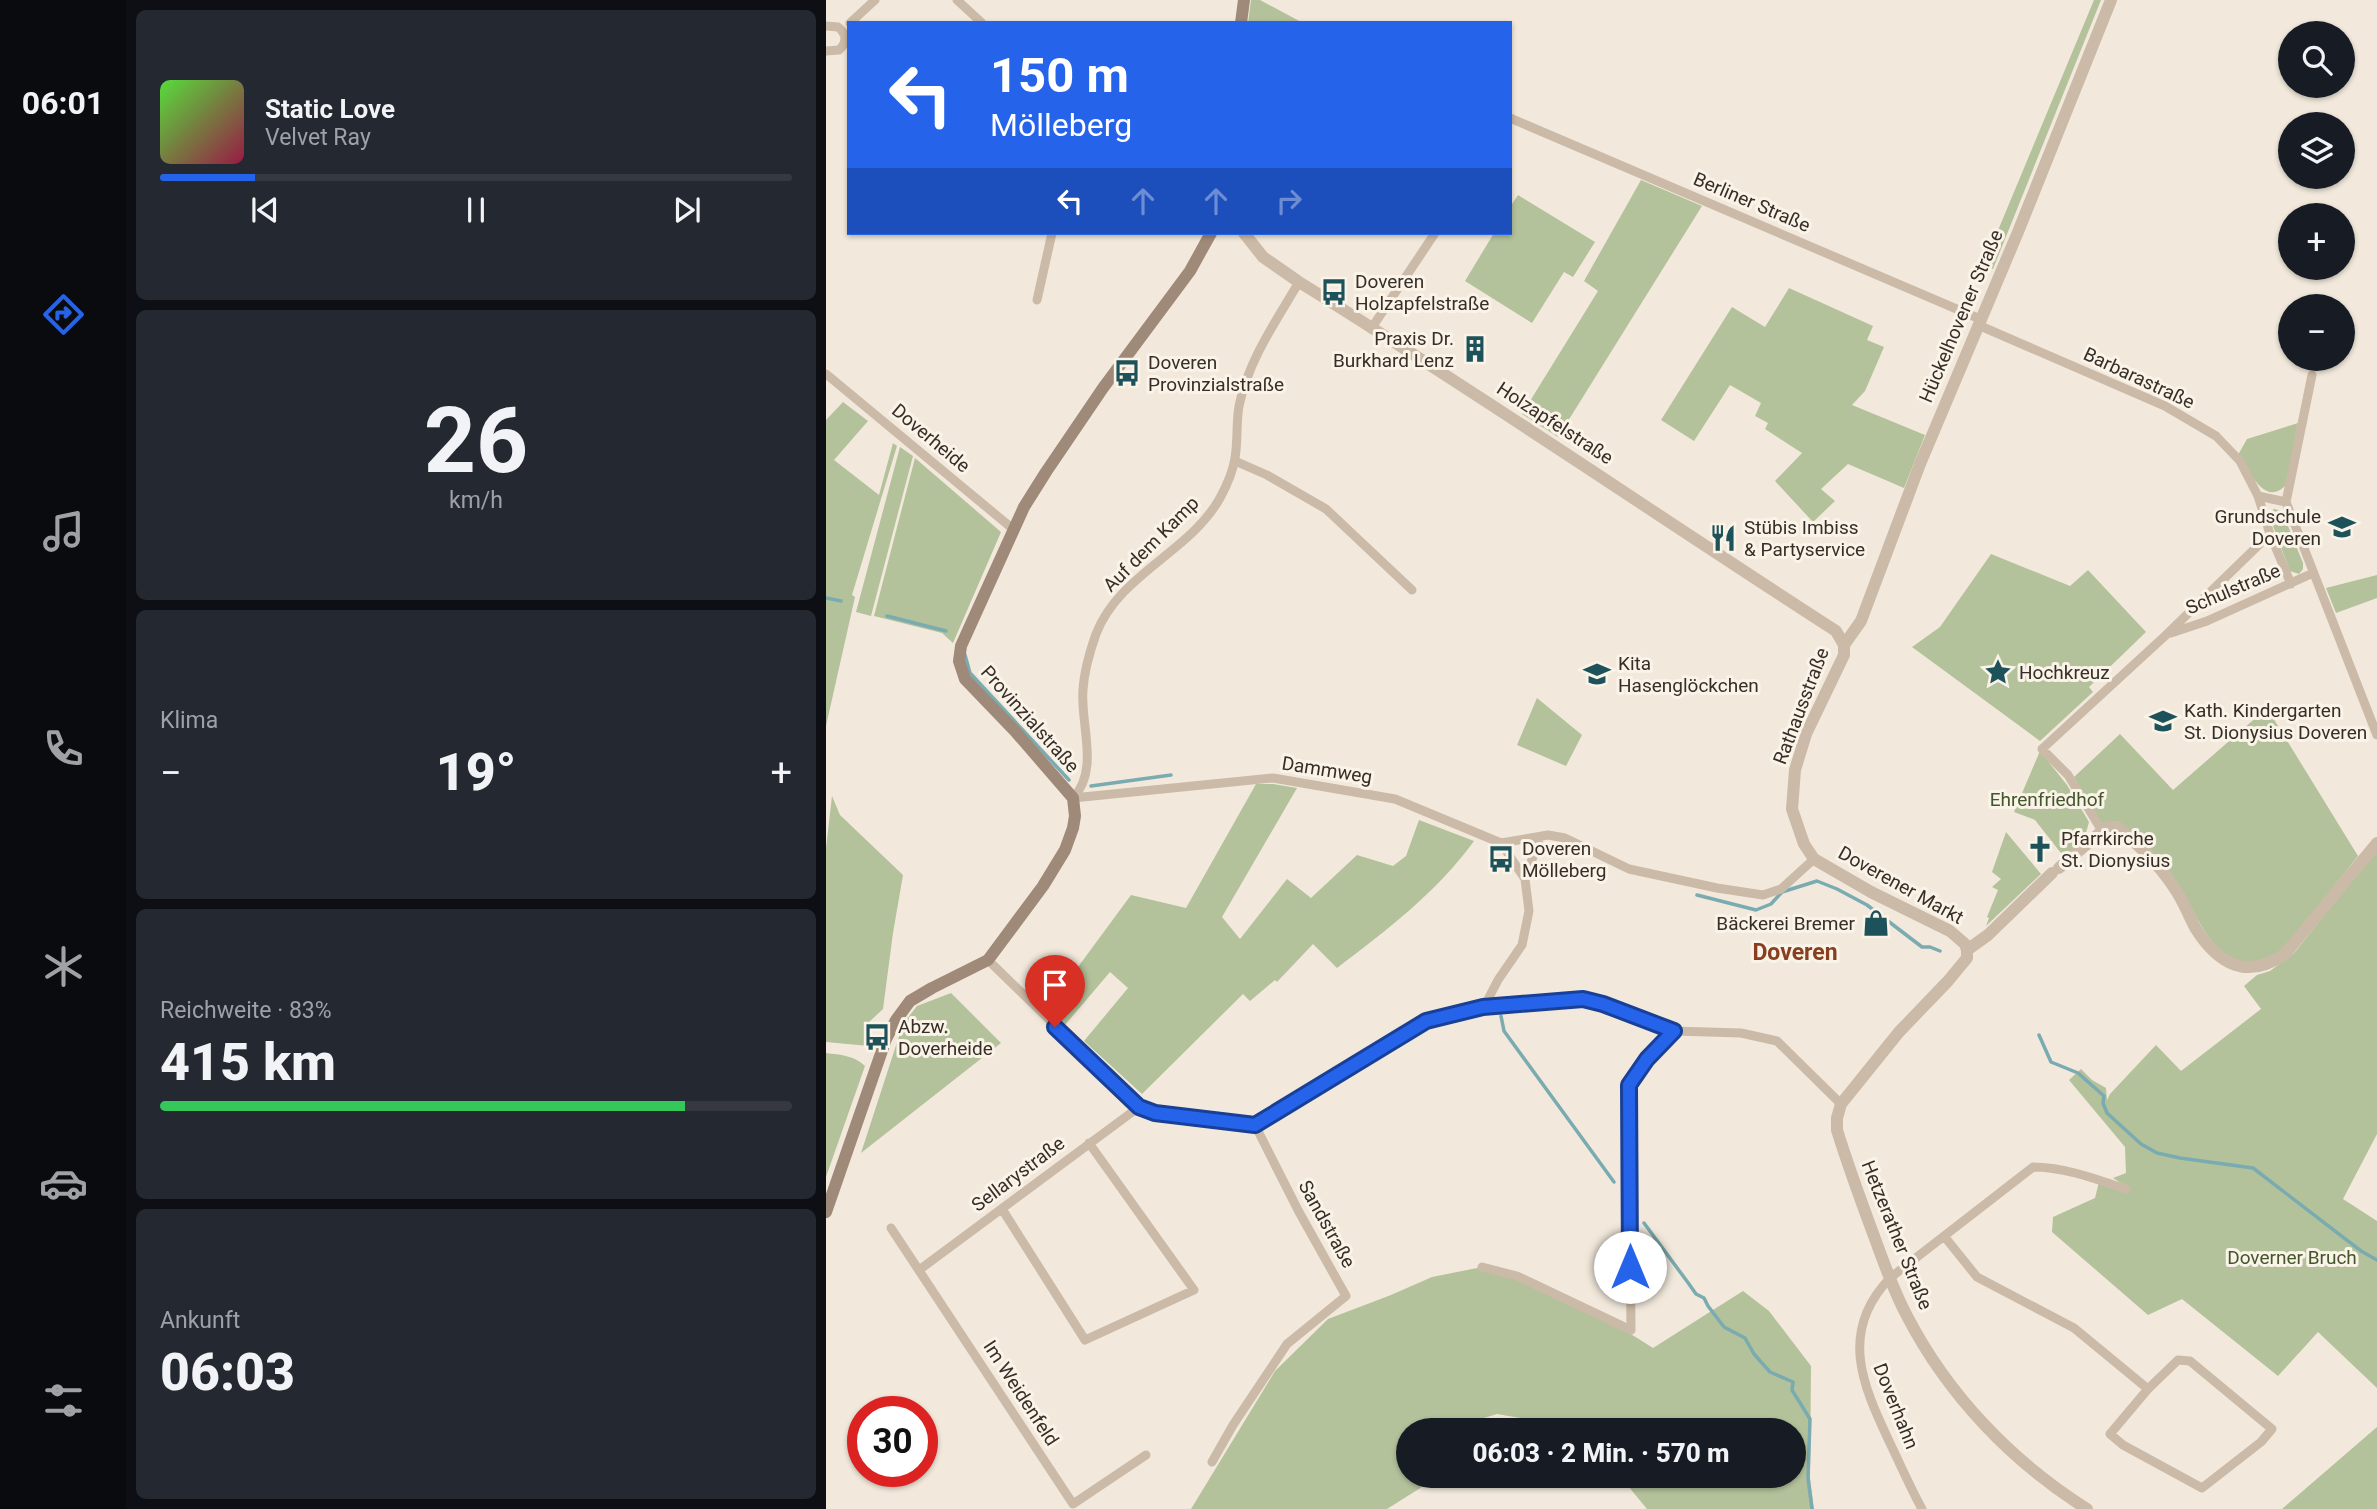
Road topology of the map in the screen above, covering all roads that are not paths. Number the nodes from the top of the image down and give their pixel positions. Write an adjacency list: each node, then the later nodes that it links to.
1 (875, 0): 5 (street)
2 (957, 0): 6 (street)
3 (1244, 0): 7 (main road)
4 (2111, 0): 19 (street, Hückelhovener Straße)
5 (851, 21)
6 (980, 21)
7 (1241, 21)
8 (847, 25): 9 (street); 10 (street)
9 (826, 26)
10 (846, 50): 11 (street)
11 (826, 51)
12 (1512, 119): 19 (street, Berliner Straße)
13 (1052, 235): 18 (street)
14 (1209, 235): 26 (main road, Provinzialstraße)
15 (1246, 235): 17 (street, Holzapfelstraße)
16 (1434, 235): 20 (street)
17 (1298, 282): 20 (street, Holzapfelstraße); 23 (street, Auf dem Kamp)
18 (1037, 300)
19 (1979, 322): 24 (street, Barbarastraße); 32 (street, Hückelhovener Straße)
20 (1371, 329): 32 (street, Holzapfelstraße)
21 (826, 374): 26 (street, Doverheide)
22 (2312, 375): 25 (street)
23 (1235, 461): 30 (street); 34 (street, Auf dem Kamp)
24 (2258, 496): 25 (street); 27 (street, Barbarastraße)
25 (2286, 502): 28 (street)
26 (1013, 529): 34 (main road, Provinzialstraße)
27 (2270, 534): 29 (street, Barbarastraße); 31 (street, Schulstraße)
28 (2313, 573): 29 (street, Schulstraße); 33 (street)
29 (2291, 584): 31 (street, Schulstraße)
30 (1412, 590)
31 (2166, 635): 35 (street, Schulstraße)
32 (1844, 645): 39 (street, Rathausstraße)
33 (2377, 735)
34 (1076, 794): 37 (street, Dammweg); 42 (main road, Provinzialstraße)
35 (2102, 831): 38 (street); 41 (street)
36 (1540, 837): 37 (street); 39 (street, Doverener Markt); 40 (street)
37 (1501, 843): 40 (street)
38 (2377, 843)
39 (1814, 859): 41 (street, Doverener Markt)
40 (1525, 879): 43 (street)
41 (1967, 950): 45 (street)
42 (988, 960): 46 (street); 51 (main road, Provinzialstraße)
43 (1483, 1007): 44 (street); 47 (street)
44 (1674, 1031): 45 (street); 54 (street)
45 (1841, 1104): 56 (street, Hetzerather Straße)
46 (1139, 1107): 47 (street); 48 (street, Sellarystraße)
47 (1255, 1125): 59 (street, Sandstraße)
48 (1089, 1143): 50 (street, Sellarystraße); 50 (street)
49 (2126, 1189): 53 (street, Doverhahn)
50 (1002, 1209): 55 (street, Sellarystraße)
51 (826, 1212)
52 (891, 1228): 55 (street, Im Weidenfeld)
53 (1944, 1237): 56 (street, Doverhahn); 57 (street)
54 (1482, 1267)
55 (919, 1270): 58 (street, Im Weidenfeld)
56 (1890, 1278): 60 (street, Doverhahn); 61 (street, Hetzerather Straße)
57 (2148, 1389): 57 (street)
58 (1146, 1455)
59 (1212, 1462)
60 (1922, 1509)
61 (2087, 1509)

